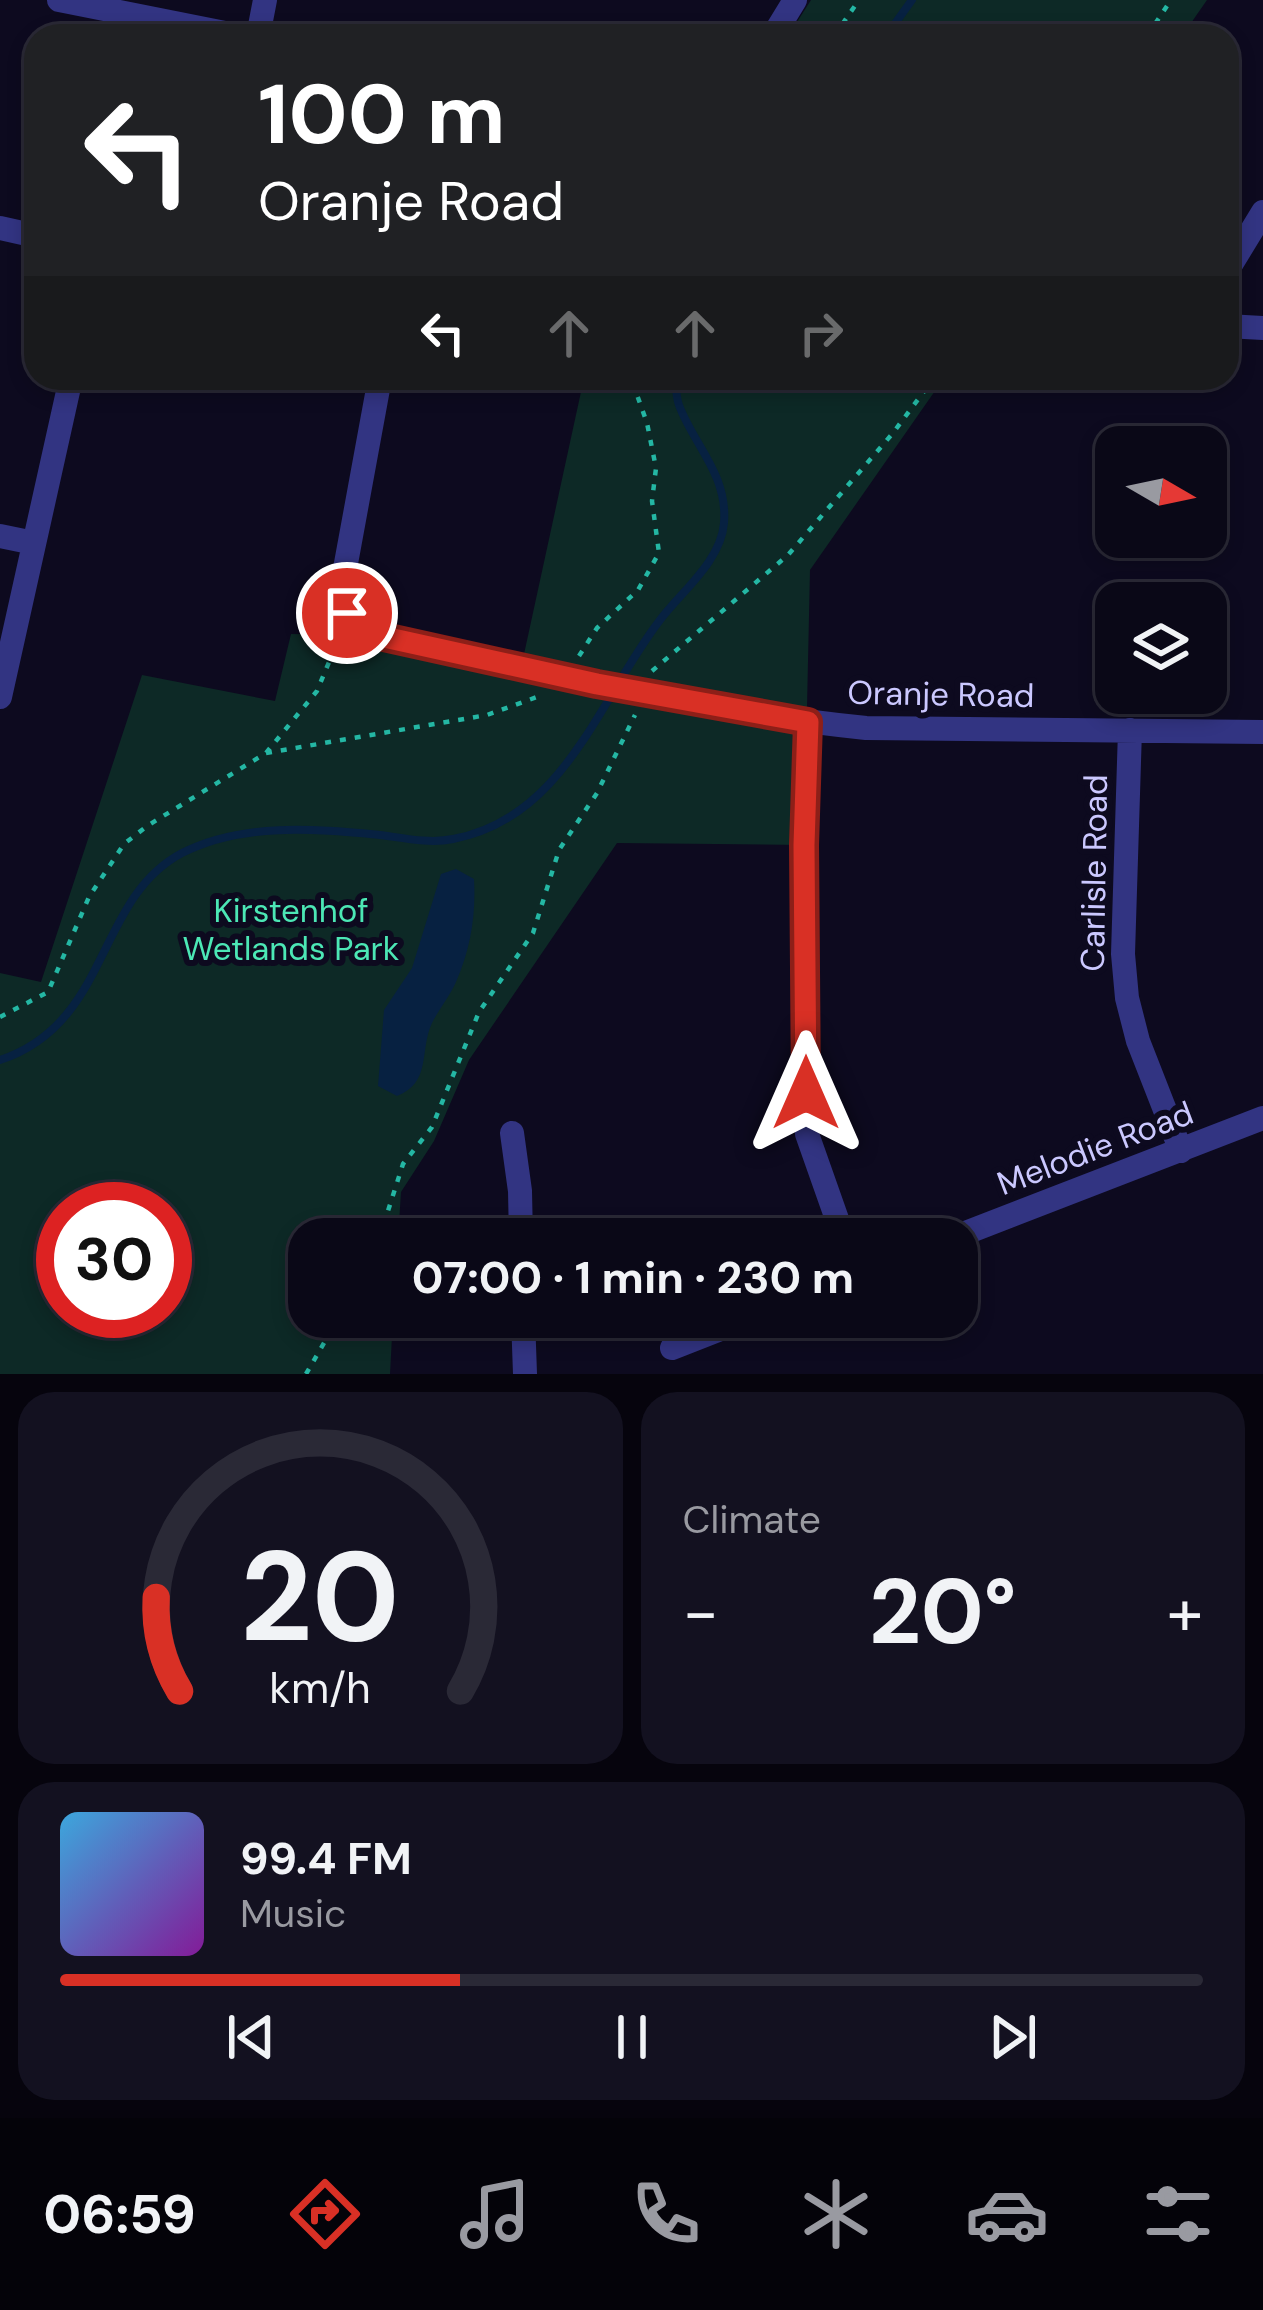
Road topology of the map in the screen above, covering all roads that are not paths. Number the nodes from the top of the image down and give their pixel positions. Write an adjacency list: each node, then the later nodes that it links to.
1 (59, 0): 2 (street)
2 (180, 24)
3 (1263, 212): 4 (street)
4 (1239, 251)
5 (67, 390): 8 (street)
6 (378, 390): 10 (street, Oranje Road)
7 (0, 536): 8 (street)
8 (34, 543): 9 (street)
9 (0, 697)
10 (808, 722): 11 (street, Oranje Road); 17 (street)
11 (1130, 730): 12 (street, Oranje Road); 15 (street, Carlisle Road)
12 (1263, 732)
13 (1263, 1118): 15 (street, Melodie Road)
14 (512, 1133): 16 (street)
15 (1181, 1150): 18 (street, Melodie Road)
16 (521, 1218)
17 (837, 1218)
18 (978, 1228)
19 (523, 1338): 22 (street)
20 (698, 1338): 21 (street)
21 (673, 1348)
22 (524, 1374)

